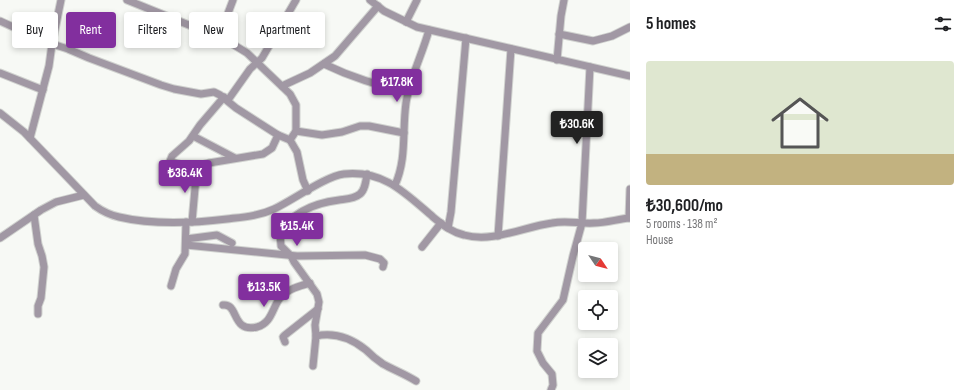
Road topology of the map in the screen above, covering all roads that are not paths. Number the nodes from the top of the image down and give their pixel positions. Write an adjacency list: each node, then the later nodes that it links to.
1 (61, 0): 10 (street)
2 (127, 0): 13 (street)
3 (233, 0): 9 (street)
4 (296, 0): 24 (street)
5 (370, 0): 8 (street)
6 (417, 0): 12 (street)
7 (564, 0): 17 (street)
8 (378, 6): 12 (street); 25 (street)
9 (228, 12)
10 (58, 15)
11 (0, 21): 14 (street)
12 (406, 22): 16 (street)
13 (189, 24)
14 (12, 26)
15 (630, 27): 17 (street)
16 (429, 30): 18 (street); 31 (street)
17 (559, 34): 23 (street)
18 (466, 38): 22 (street); 52 (street)
19 (58, 46): 32 (street)
20 (238, 46): 24 (street)
21 (51, 48): 30 (street)
22 (511, 49): 23 (street); 53 (street)
23 (556, 60): 26 (street)
24 (257, 62): 29 (street); 32 (street)
25 (324, 64): 29 (street); 31 (street)
26 (590, 68): 28 (street); 51 (street)
27 (0, 73): 30 (street)
28 (630, 76)
29 (282, 86): 34 (street)
30 (43, 90): 38 (street)
31 (409, 92): 35 (street)
32 (226, 99): 36 (street); 37 (street)
33 (0, 113): 38 (street)
34 (296, 131): 35 (street); 39 (street)
35 (404, 134): 43 (street)
36 (278, 135): 39 (street); 40 (street)
37 (193, 136): 40 (street); 41 (street)
38 (30, 138): 46 (street)
39 (290, 140): 45 (street)
40 (235, 158): 41 (street)
41 (197, 166): 49 (street)
42 (367, 174): 43 (street); 45 (street); 58 (street)
43 (395, 185): 50 (street)
44 (630, 189): 48 (street)
45 (308, 191): 49 (street)
46 (84, 195): 47 (street); 49 (street)
47 (34, 215): 54 (street); 64 (street)
48 (629, 218): 51 (street)
49 (189, 222): 55 (street)
50 (441, 223): 52 (street); 57 (street)
51 (582, 223): 53 (street); 69 (street)
52 (448, 228): 53 (street)
53 (498, 236)
54 (0, 238)
55 (186, 242): 56 (street); 58 (street); 61 (street)
56 (232, 243)
57 (422, 247)
58 (291, 256): 59 (street); 60 (street)
59 (383, 266)
60 (310, 284): 62 (street); 63 (street)
61 (171, 286)
62 (223, 305)
63 (318, 309): 65 (street); 66 (street)
64 (38, 314)
65 (316, 336): 67 (street); 68 (street)
66 (285, 342)
67 (313, 366)
68 (416, 382)
69 (551, 390)

